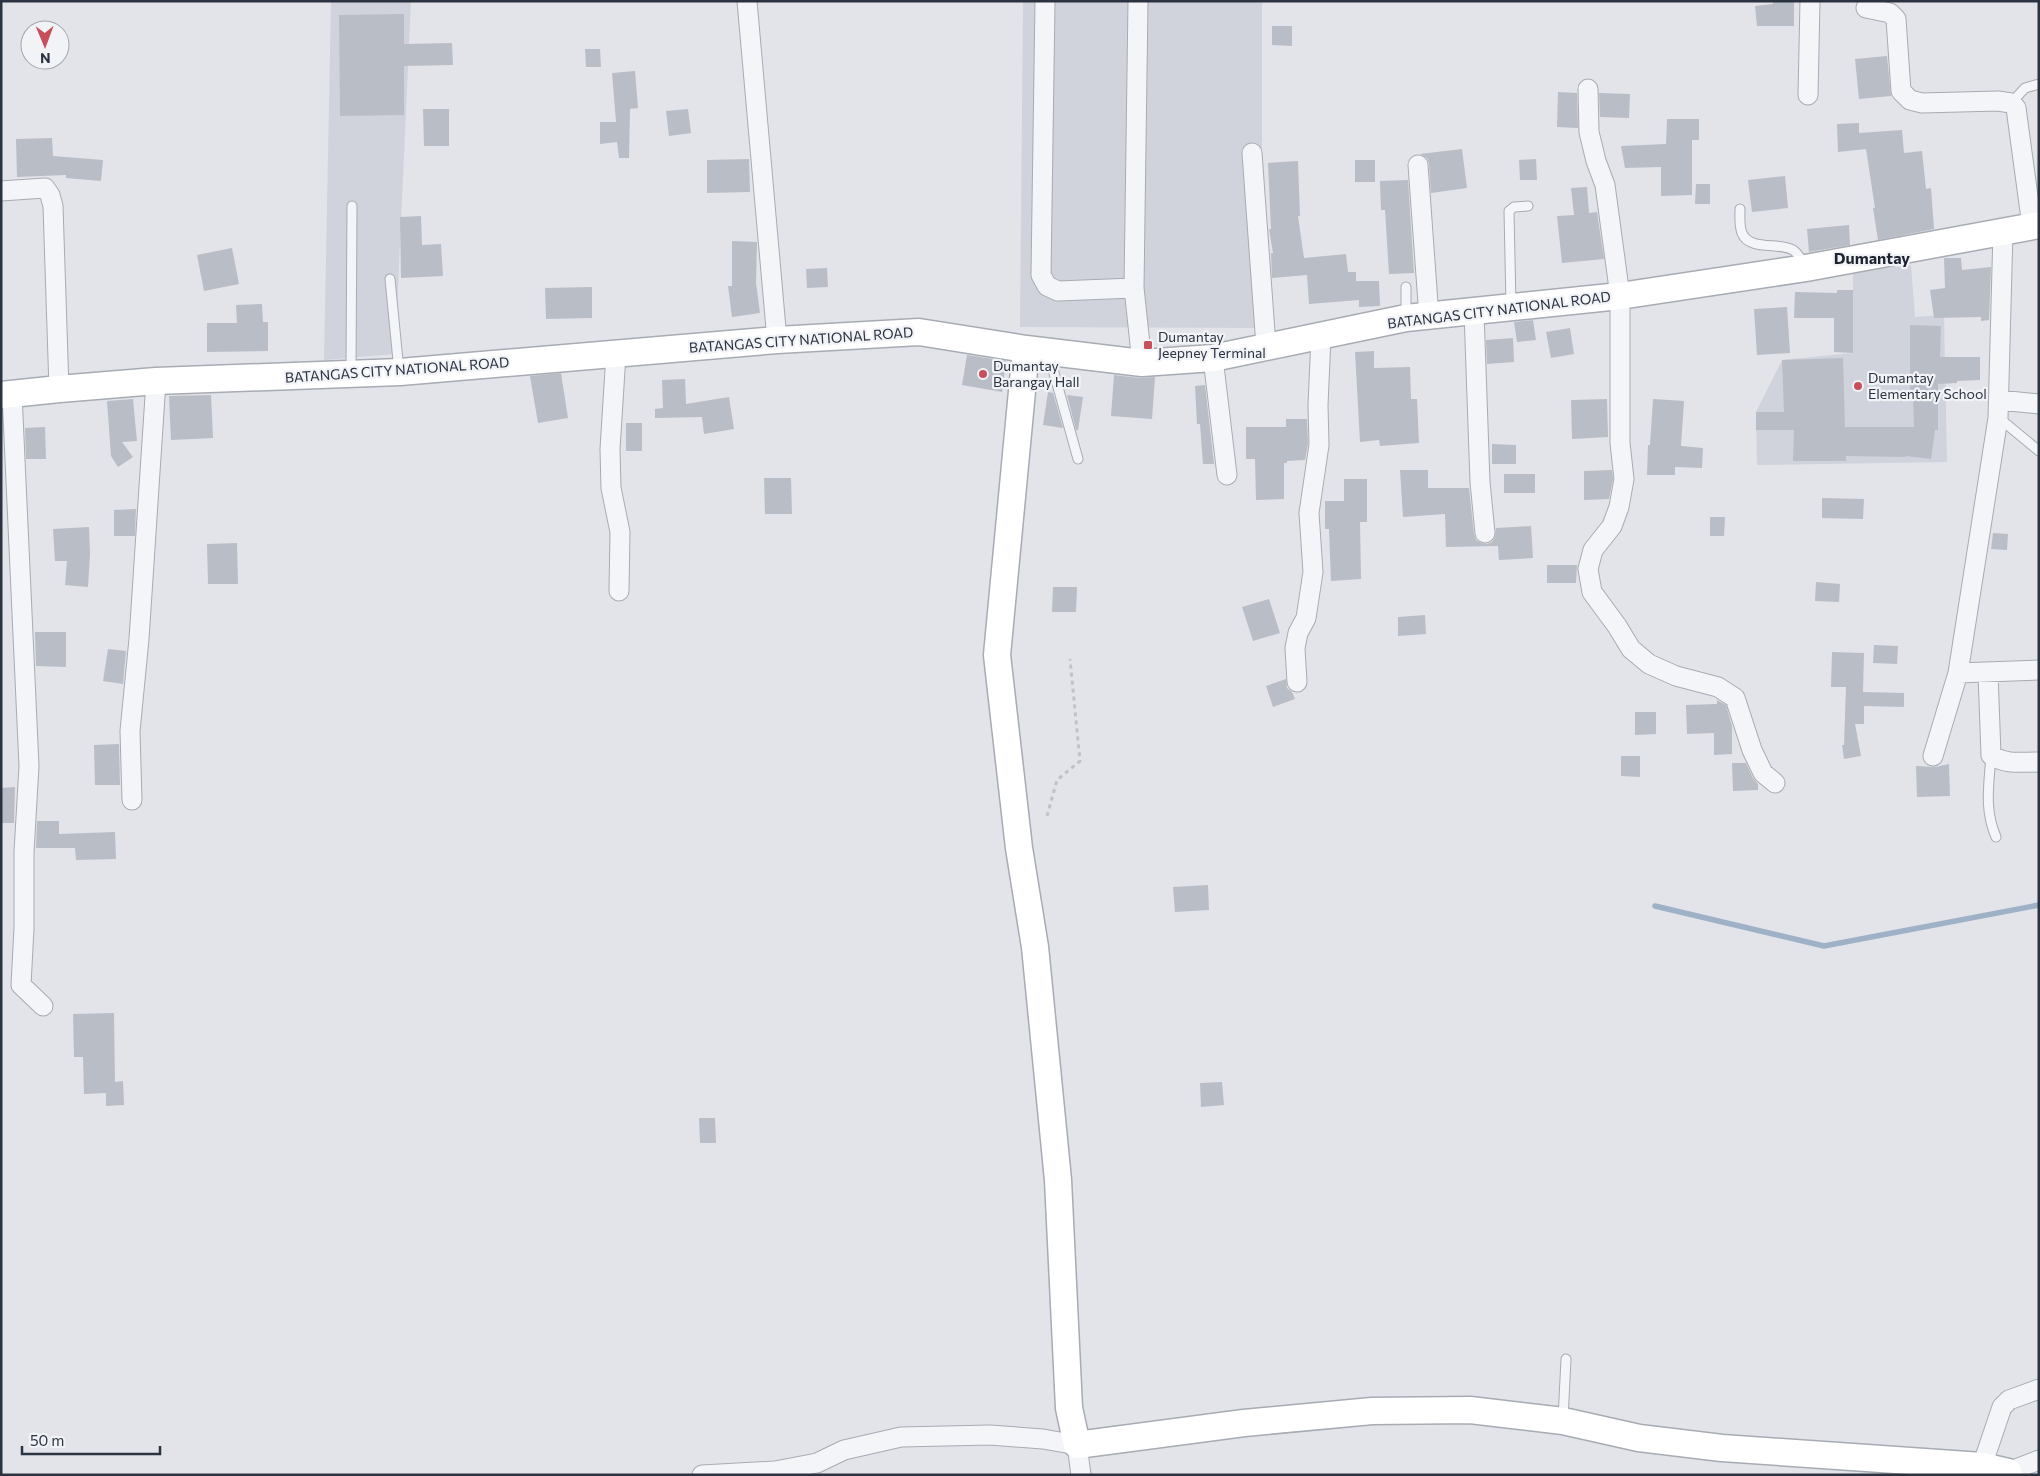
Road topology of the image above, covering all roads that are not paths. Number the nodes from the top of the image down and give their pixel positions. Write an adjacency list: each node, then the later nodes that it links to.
1 (748, 1): 27 (street)
2 (1045, 1): 21 (street)
3 (1138, 1): 21 (street)
4 (1810, 1): 8 (street)
5 (1866, 8): 9 (street)
6 (2039, 84): 9 (lane)
7 (1588, 89): 22 (street)
8 (1808, 95)
9 (2011, 103): 16 (street)
10 (1252, 153): 28 (street)
11 (1418, 165): 25 (street)
12 (1, 191): 36 (street)
13 (352, 206): 34 (lane)
14 (1528, 206): 23 (lane)
15 (1740, 209): 18 (lane)
16 (2035, 226): 17 (street, BATANGAS CITY NATIONAL ROAD)
17 (2003, 231): 18 (street, BATANGAS CITY NATIONAL ROAD); 39 (street)
18 (1806, 268): 22 (street, BATANGAS CITY NATIONAL ROAD)
19 (390, 279): 33 (lane)
20 (1406, 287): 25 (lane)
21 (1134, 288): 32 (street)
22 (1620, 296): 23 (street, BATANGAS CITY NATIONAL ROAD); 52 (street)
23 (1511, 308): 24 (street, BATANGAS CITY NATIONAL ROAD)
24 (1474, 312): 25 (street, BATANGAS CITY NATIONAL ROAD); 43 (street)
25 (1418, 318): 26 (street, BATANGAS CITY NATIONAL ROAD)
26 (1321, 337): 28 (street, BATANGAS CITY NATIONAL ROAD); 48 (street)
27 (777, 340): 29 (street, BATANGAS CITY NATIONAL ROAD); 30 (street, BATANGAS CITY NATIONAL ROAD)
28 (1266, 346): 31 (street, BATANGAS CITY NATIONAL ROAD)
29 (1037, 351): 32 (street, BATANGAS CITY NATIONAL ROAD); 41 (lane); 59 (street)
30 (616, 354): 33 (street, BATANGAS CITY NATIONAL ROAD); 44 (street)
31 (1213, 358): 32 (street, BATANGAS CITY NATIONAL ROAD); 42 (street)
32 (1142, 363)
33 (400, 372): 34 (street, BATANGAS CITY NATIONAL ROAD)
34 (351, 374): 35 (street, BATANGAS CITY NATIONAL ROAD)
35 (156, 382): 36 (street, BATANGAS CITY NATIONAL ROAD); 53 (street)
36 (59, 389): 37 (street, BATANGAS CITY NATIONAL ROAD)
37 (7, 395): 55 (street)
38 (2039, 404): 39 (street)
39 (1999, 409): 40 (lane); 47 (street)
40 (2039, 451)
41 (1078, 459)
42 (1227, 475)
43 (1485, 533)
44 (619, 592)
45 (2039, 670): 46 (street)
46 (1988, 672): 47 (street); 49 (street)
47 (1958, 673): 50 (street)
48 (1297, 682)
49 (1991, 754): 51 (street); 54 (lane)
50 (1933, 756)
51 (2039, 762)
52 (1775, 783)
53 (132, 800)
54 (1996, 837)
55 (43, 1006)
56 (1566, 1358): 58 (lane)
57 (2039, 1389): 61 (street)
58 (1563, 1422): 59 (street); 61 (street)
59 (1078, 1445): 63 (street); 64 (street)
60 (2039, 1460): 62 (street)
61 (1982, 1466): 62 (street)
62 (2009, 1474)
63 (702, 1475)
64 (1081, 1475)

